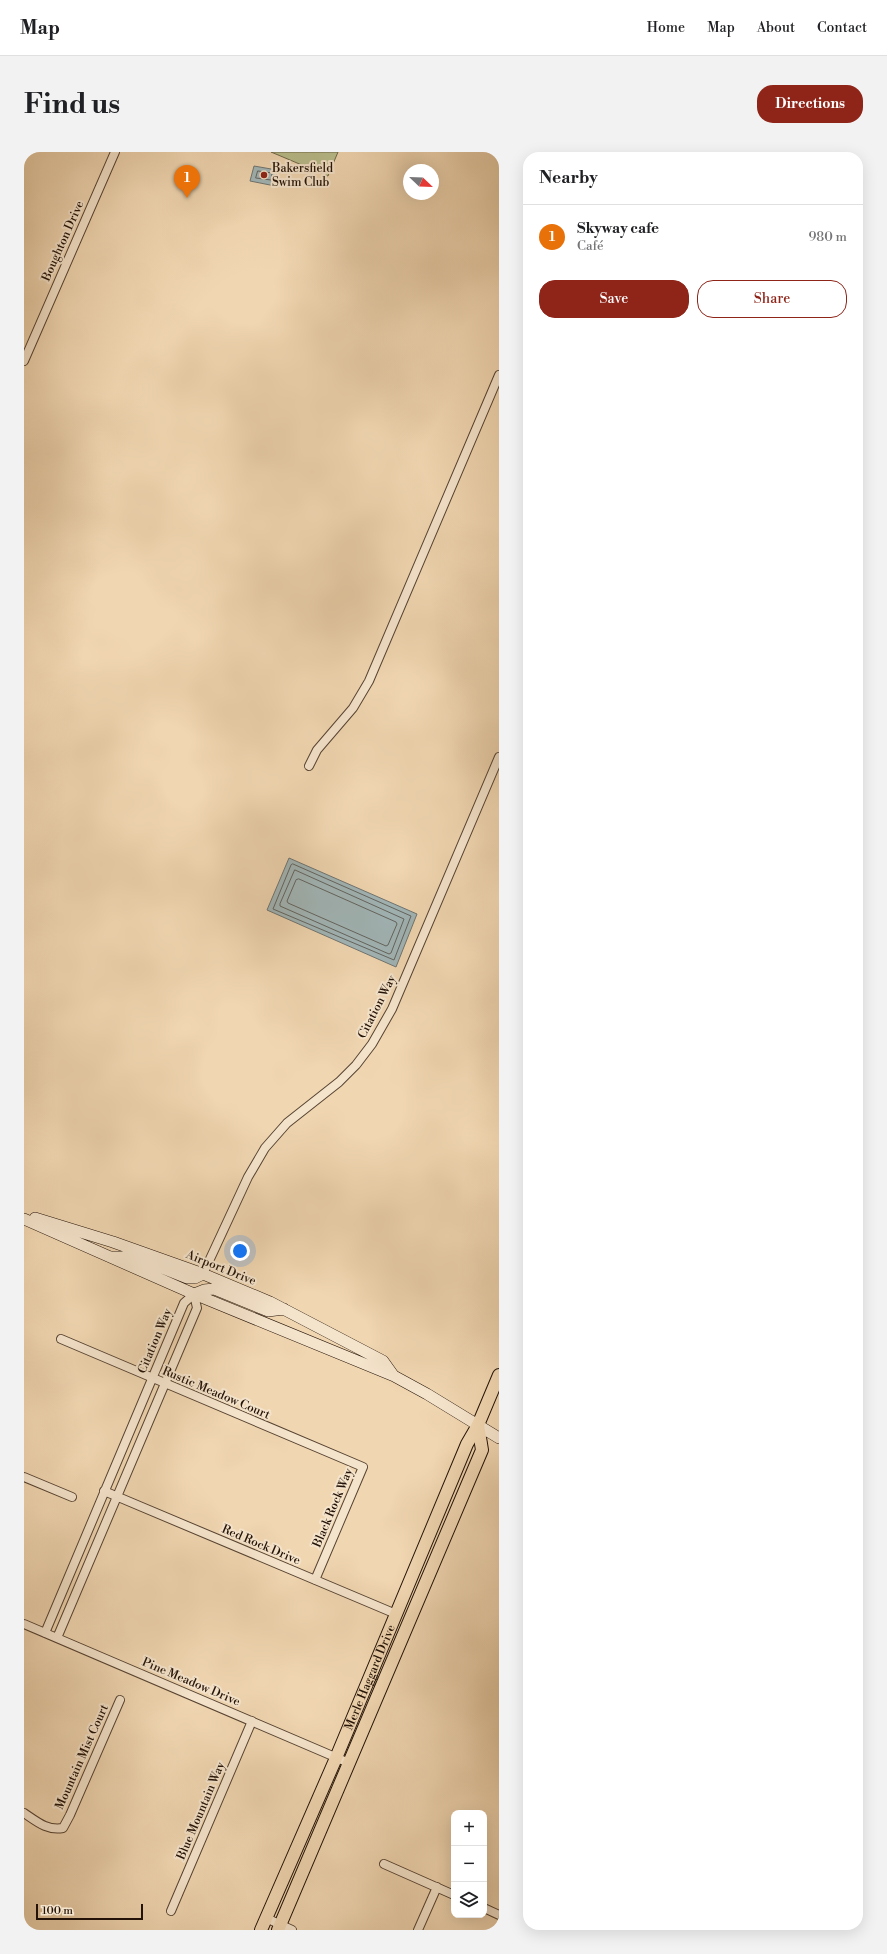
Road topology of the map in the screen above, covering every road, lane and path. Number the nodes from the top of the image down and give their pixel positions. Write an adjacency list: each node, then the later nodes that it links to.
1 (114, 152): 2 (street, Boughton Drive)
2 (24, 361)
3 (499, 375): 5 (street)
4 (499, 757): 9 (street, Citation Way)
5 (309, 766)
6 (24, 1215): 9 (main road, Airport Drive)
7 (24, 1219): 8 (main road, Airport Drive)
8 (110, 1257): 9 (main road); 10 (main road, Airport Drive)
9 (203, 1274): 11 (main road, Airport Drive)
10 (194, 1294): 11 (main road); 14 (main road, Airport Drive); 15 (street, Citation Way); 16 (street)
11 (284, 1309): 14 (main road, Airport Drive)
12 (61, 1339): 15 (street, Rustic Meadow Court)
13 (499, 1375): 17 (main road, Merle Haggard Drive)
14 (394, 1376): 17 (main road, Airport Drive)
15 (152, 1379): 16 (street, Rustic Meadow Court); 21 (street, Citation Way)
16 (165, 1384): 19 (street, Rustic Meadow Court); 23 (street)
17 (478, 1425): 18 (main road, Airport Drive); 25 (main road, Merle Haggard Drive); 32 (main road, Merle Haggard Drive)
18 (499, 1438)
19 (363, 1467): 24 (street, Black Rock Way)
20 (24, 1477): 22 (street)
21 (104, 1491): 23 (street, Red Rock Drive); 27 (street, Citation Way)
22 (72, 1497)
23 (117, 1497): 24 (street, Red Rock Drive); 28 (street)
24 (315, 1580): 25 (street, Red Rock Drive)
25 (396, 1614): 31 (main road, Merle Haggard Drive)
26 (24, 1624): 27 (street, Pine Meadow Drive)
27 (45, 1633): 28 (street, Pine Meadow Drive)
28 (57, 1638): 30 (street, Pine Meadow Drive)
29 (120, 1700): 33 (street, Mountain Mist Court)
30 (252, 1721): 31 (street, Pine Meadow Drive); 38 (street, Blue Mountain Way)
31 (336, 1758): 32 (street, Pine Meadow Drive); 40 (main road, Merle Haggard Drive)
32 (348, 1763): 41 (main road, Merle Haggard Drive)
33 (24, 1813)
34 (384, 1864): 35 (street)
35 (437, 1887): 36 (street); 44 (street)
36 (451, 1894)
37 (487, 1909): 39 (street)
38 (171, 1912)
39 (499, 1915)
40 (266, 1918): 41 (street); 42 (main road, Merle Haggard Drive)
41 (279, 1927): 43 (street)
42 (261, 1930)
43 (292, 1930)
44 (418, 1930)

